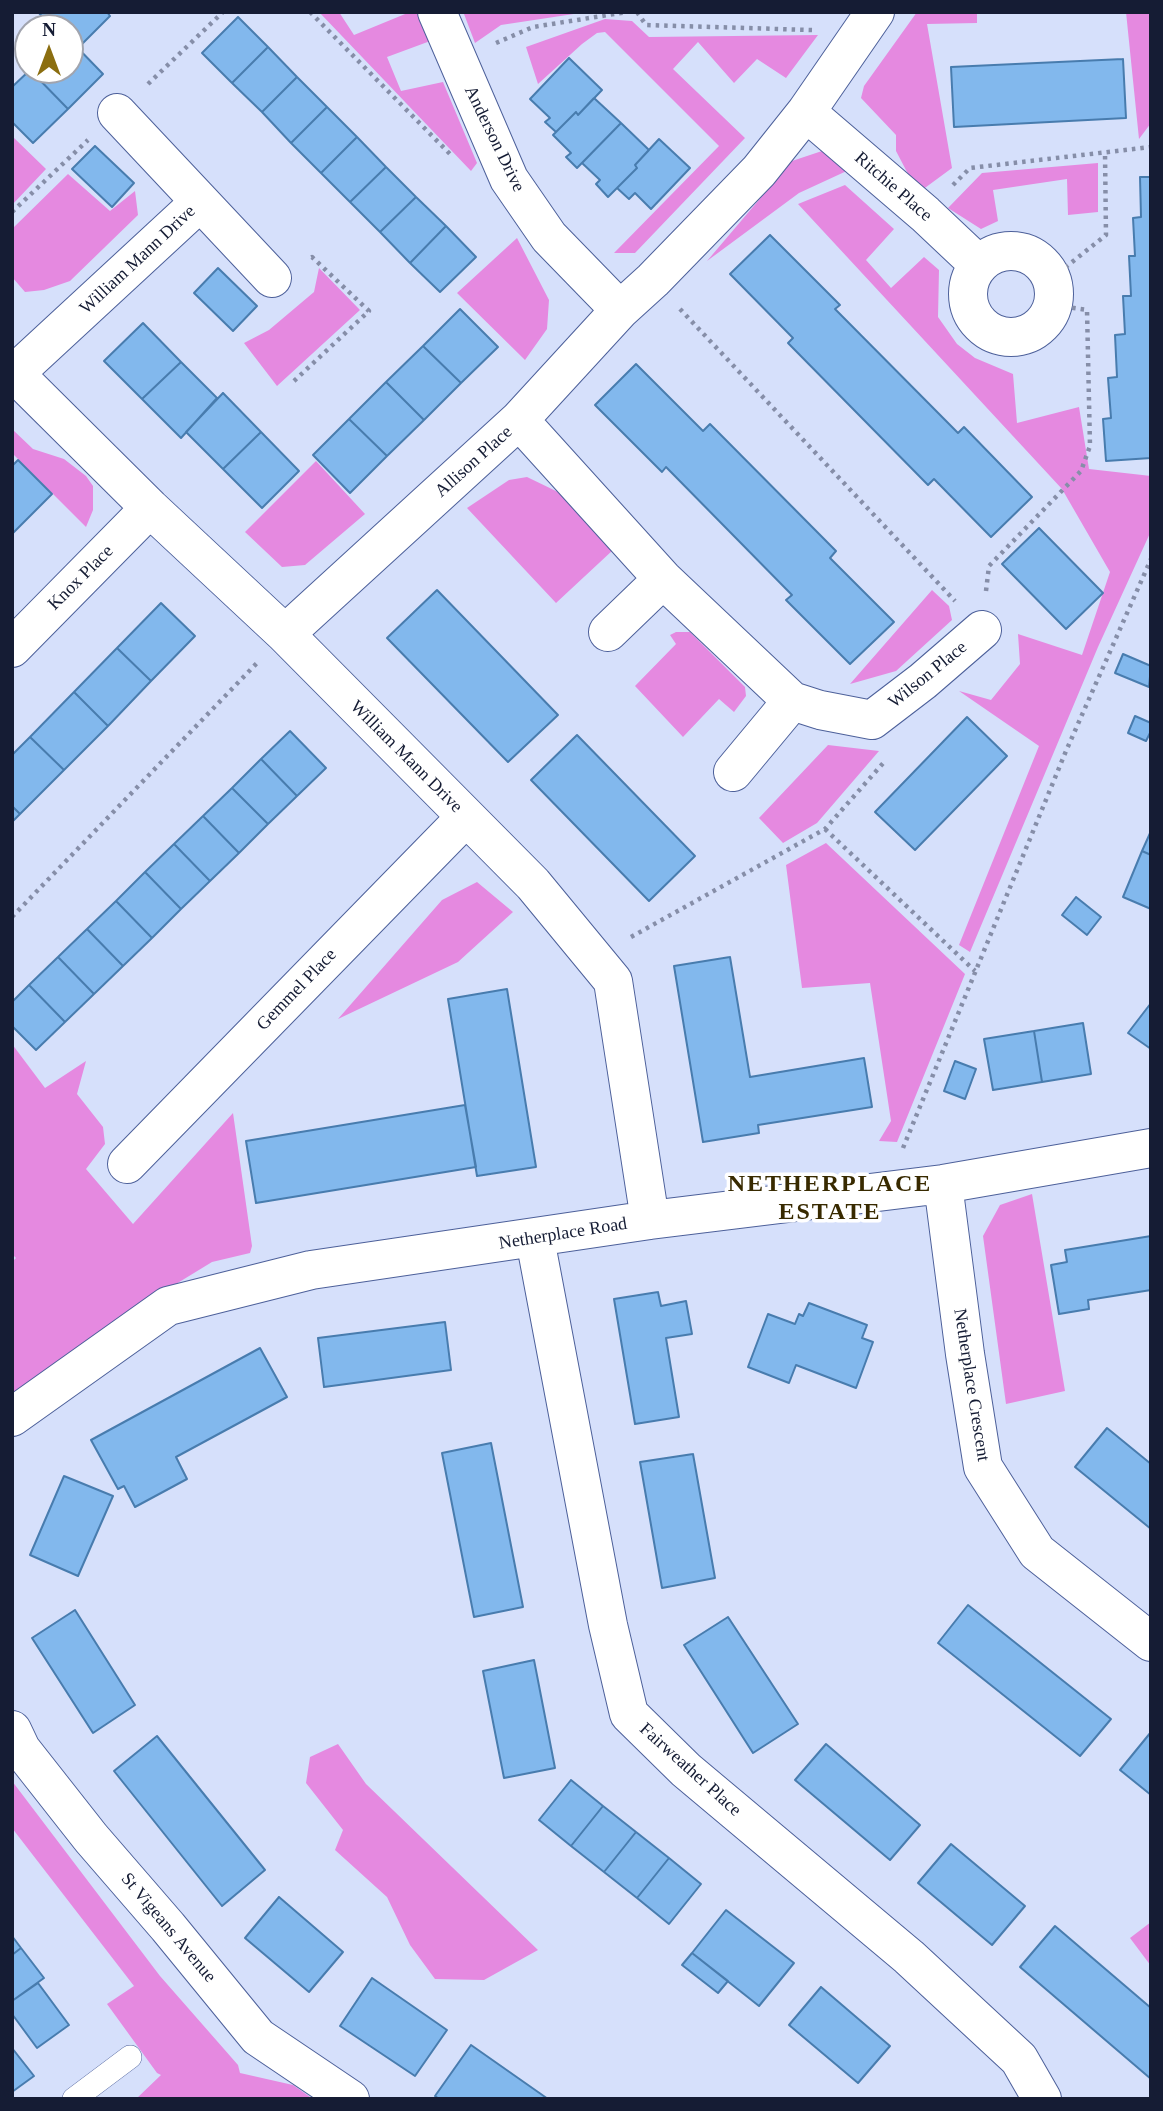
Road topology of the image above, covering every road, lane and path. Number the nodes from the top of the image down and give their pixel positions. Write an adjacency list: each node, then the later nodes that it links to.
1 (310, 12): 11 (path)
2 (437, 12): 6 (street, Anderson Drive)
3 (627, 12): 6 (path)
4 (637, 12): 5 (path)
5 (868, 22): 7 (street, Allison Place)
6 (457, 59): 18 (street, Anderson Drive)
7 (806, 112): 13 (street, Ritchie Place); 16 (street, Allison Place)
8 (117, 113): 12 (street, William Mann Drive)
9 (1151, 147): 10 (path)
10 (1105, 153): 13 (path); 17 (path)
11 (456, 160)
12 (200, 202): 15 (street, William Mann Drive); 19 (street, William Mann Drive)
13 (925, 214): 14 (street, Ritchie Place)
14 (978, 264): 17 (street); 17 (street)
15 (272, 278): 20 (path)
16 (653, 280): 18 (street, Allison Place); 25 (path)
17 (1053, 292): 25 (path)
18 (620, 310): 21 (street, Allison Place)
19 (13, 373): 22 (street, William Mann Drive)
20 (294, 381)
21 (519, 420): 24 (street, Wilson Place); 27 (street, Allison Place)
22 (150, 508): 27 (street, William Mann Drive); 28 (street, Knox Place)
23 (1151, 559): 36 (path)
24 (663, 579): 26 (street); 29 (street, Wilson Place)
25 (982, 630): 30 (street, Wilson Place)
26 (608, 632)
27 (285, 634): 32 (street, William Mann Drive); 34 (path)
28 (12, 648)
29 (792, 701): 30 (street, Wilson Place); 31 (street)
30 (885, 710): 33 (path)
31 (733, 772)
32 (466, 817): 35 (street, William Mann Drive); 38 (street, Gemmel Place)
33 (825, 829): 35 (path); 36 (path)
34 (12, 917)
35 (594, 958): 41 (street, William Mann Drive)
36 (975, 971): 40 (path)
37 (1151, 1148): 39 (street, Netherplace Road)
38 (128, 1164)
39 (943, 1184): 40 (street, Netherplace Road); 44 (street, Netherplace Crescent)
40 (885, 1192): 41 (street, Netherplace Road)
41 (650, 1220): 42 (street, Netherplace Road)
42 (535, 1239): 43 (street, Netherplace Road); 49 (street, Fairweather Place)
43 (12, 1417)
44 (1151, 1642)
45 (12, 1730): 48 (street, St Vigeans Avenue)
46 (130, 2057): 47 (lane)
47 (74, 2099)
48 (351, 2099)
49 (1042, 2099)

